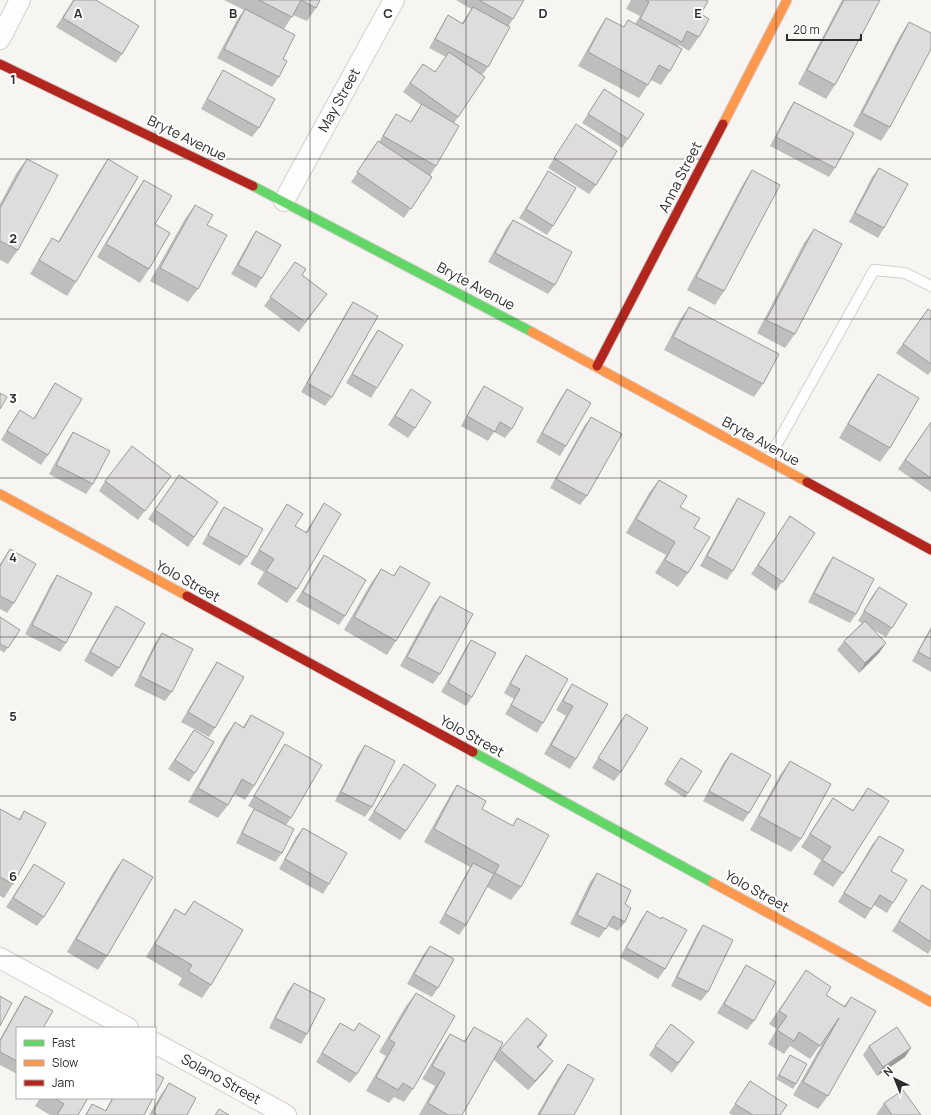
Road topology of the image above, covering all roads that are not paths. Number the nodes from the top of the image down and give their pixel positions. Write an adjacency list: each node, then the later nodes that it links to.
1 (20, 0): 4 (street)
2 (394, 0): 6 (street, May Street)
3 (787, 0): 8 (street, Anna Street)
4 (0, 39)
5 (0, 64): 6 (street, Bryte Avenue)
6 (284, 201): 8 (street, Bryte Avenue)
7 (931, 286): 9 (lane)
8 (597, 366): 9 (street, Bryte Avenue)
9 (768, 460): 11 (street, Bryte Avenue)
10 (0, 494): 13 (street, Yolo Street)
11 (931, 550)
12 (0, 958): 14 (street)
13 (931, 1002)
14 (126, 1027)
15 (156, 1044): 16 (street, Solano Street)
16 (286, 1115)

